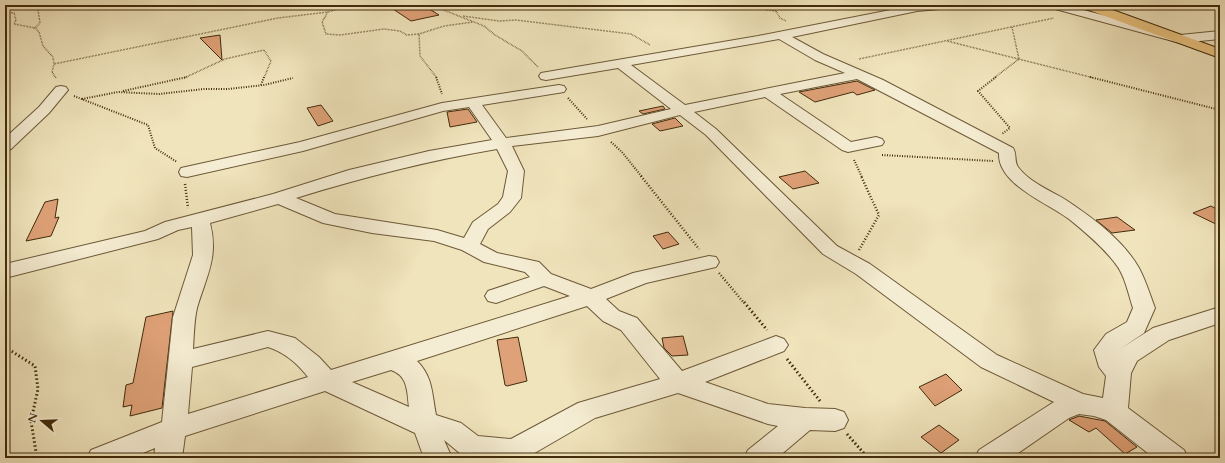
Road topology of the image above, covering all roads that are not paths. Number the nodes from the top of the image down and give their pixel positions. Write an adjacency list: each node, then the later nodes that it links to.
1 (951, 5): 4 (street)
2 (1052, 5): 3 (street)
3 (1084, 9): 6 (main road)
4 (786, 34): 8 (street); 9 (street)
5 (1220, 35): 6 (street)
6 (1180, 39): 7 (main road)
7 (1220, 54)
8 (620, 63): 10 (street); 15 (street)
9 (851, 72): 13 (street); 32 (street)
10 (546, 76)
11 (559, 89): 14 (street)
12 (61, 90): 17 (street)
13 (768, 93): 15 (street); 18 (street)
14 (473, 102): 16 (street); 19 (street)
15 (681, 111): 16 (street); 35 (street)
16 (502, 143): 20 (street); 22 (street)
17 (5, 146)
18 (875, 148)
19 (187, 172)
20 (279, 198): 21 (street); 22 (street)
21 (200, 220): 24 (street); 31 (street)
22 (469, 246): 25 (street)
23 (709, 262): 27 (street)
24 (5, 270)
25 (544, 279): 26 (street); 27 (street)
26 (496, 296)
27 (591, 297): 30 (street); 34 (street)
28 (1220, 315): 32 (street)
29 (776, 345): 34 (street)
30 (390, 360): 33 (street); 39 (street)
31 (179, 361): 33 (street); 40 (street)
32 (1119, 373): 36 (street)
33 (326, 380): 39 (street); 40 (street)
34 (678, 383): 37 (street); 41 (street)
35 (1078, 404): 36 (street); 46 (street)
36 (1115, 413): 47 (street)
37 (805, 419): 38 (street); 45 (street)
38 (835, 420)
39 (425, 426): 41 (street); 44 (street)
40 (174, 429): 42 (street); 43 (street)
41 (512, 455)
42 (101, 458)
43 (168, 458)
44 (438, 458)
45 (758, 458)
46 (989, 458)
47 (1174, 458)

